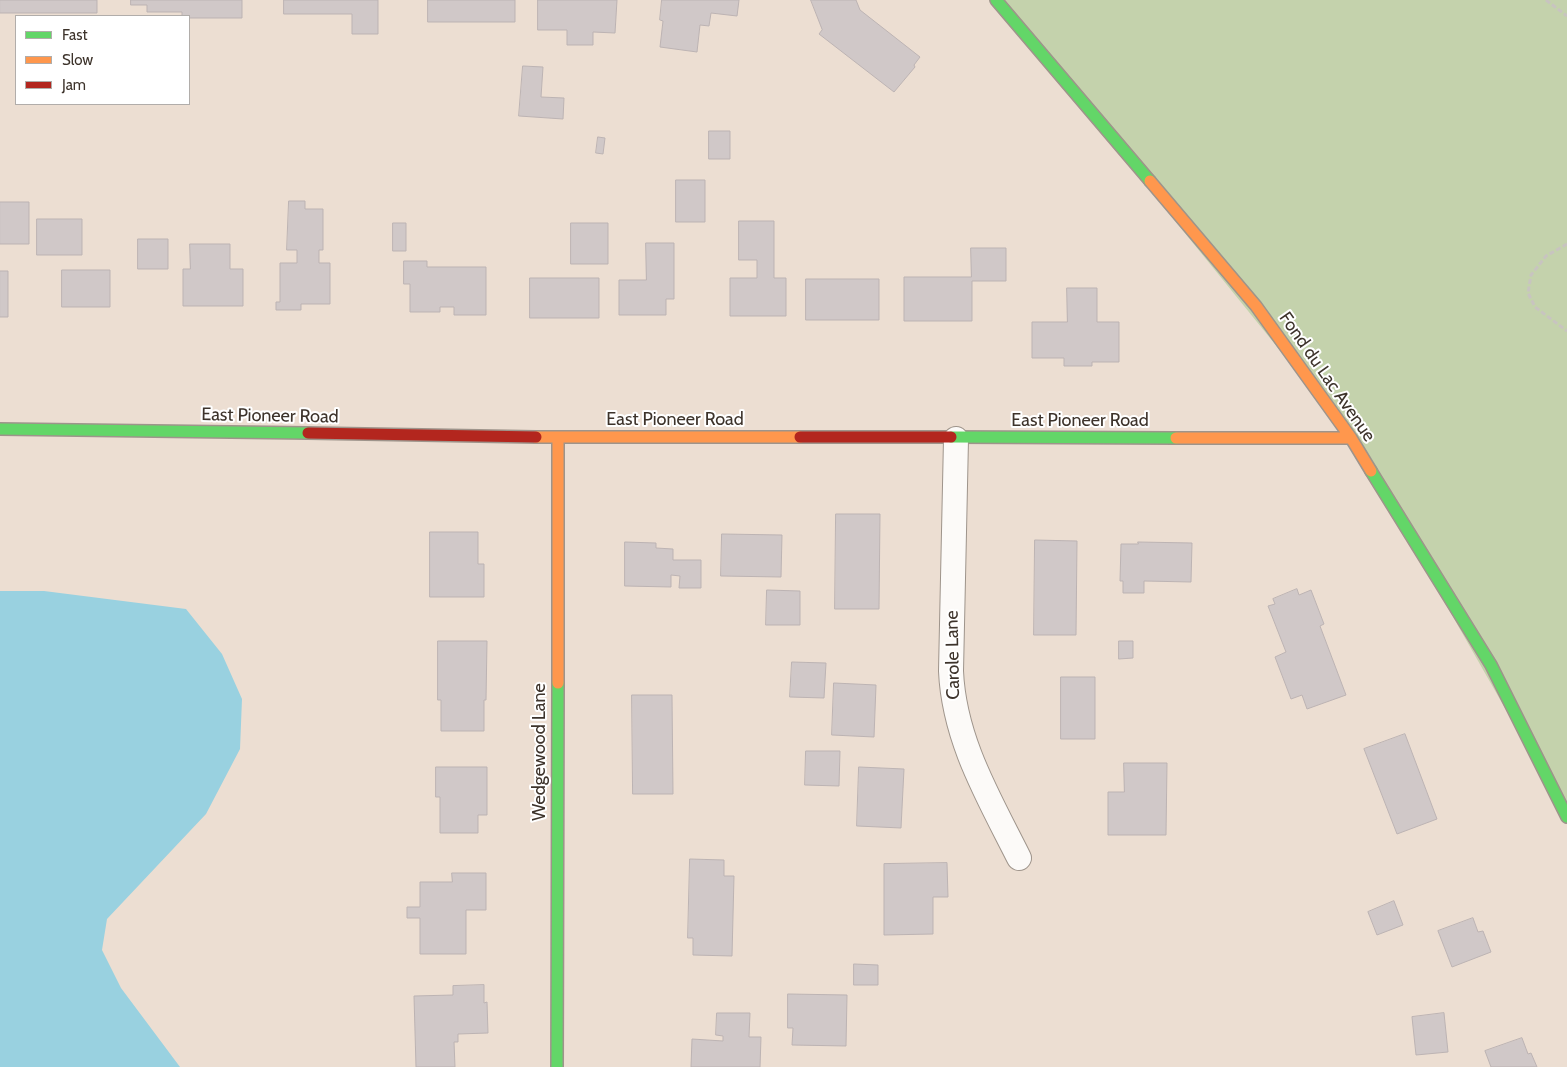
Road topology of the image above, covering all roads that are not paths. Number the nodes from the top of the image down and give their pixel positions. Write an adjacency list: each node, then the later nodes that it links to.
1 (996, 0): 4 (main road, Fond du Lac Avenue)
2 (0, 429): 3 (main road, East Pioneer Road)
3 (558, 437): 5 (main road, East Pioneer Road); 8 (main road, Wedgewood Lane)
4 (1350, 438): 5 (main road, East Pioneer Road); 6 (main road, Fond du Lac Avenue)
5 (956, 439): 7 (street, Carole Lane)
6 (1567, 818)
7 (1019, 858)
8 (557, 1067)

